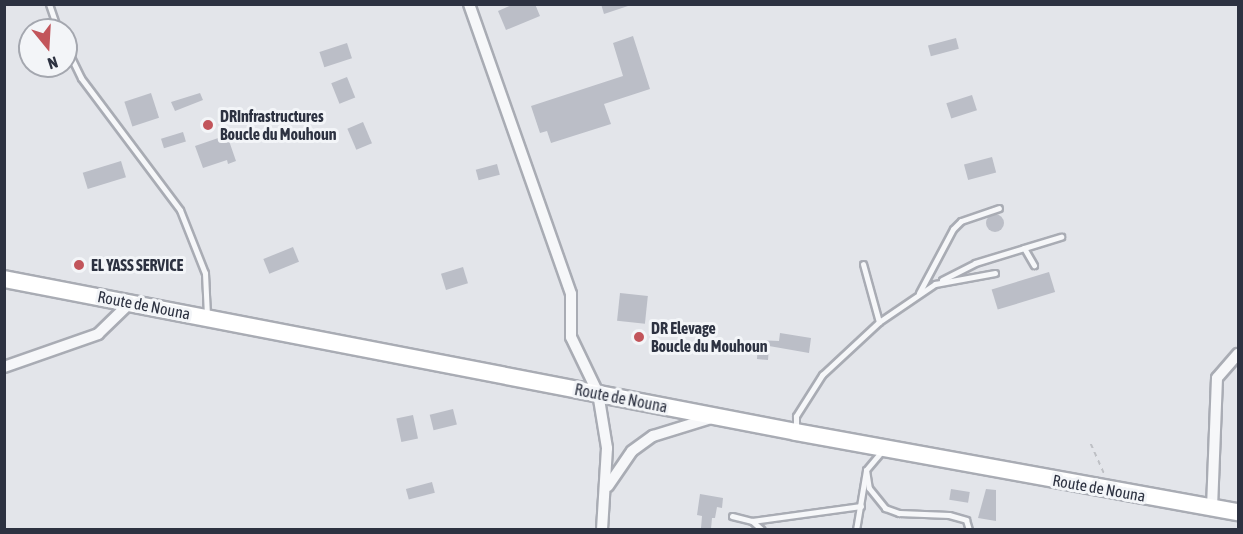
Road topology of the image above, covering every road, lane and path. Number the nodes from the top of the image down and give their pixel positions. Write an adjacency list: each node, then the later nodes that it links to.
1 (469, 4): 17 (street)
2 (78, 72): 13 (lane)
3 (999, 208): 11 (lane)
4 (1061, 237): 5 (lane)
5 (1024, 248): 7 (lane); 10 (lane)
6 (863, 264): 14 (lane)
7 (1034, 265)
8 (995, 273): 10 (lane)
9 (4, 279): 12 (main road, Route de Nouna)
10 (935, 284): 11 (lane)
11 (918, 294): 14 (lane)
12 (130, 303): 13 (main road, Route de Nouna); 16 (street)
13 (207, 317): 17 (main road, Route de Nouna)
14 (879, 322): 19 (lane)
15 (1239, 354): 26 (street)
16 (4, 367)
17 (598, 393): 18 (main road, Route de Nouna); 23 (street)
18 (718, 417): 19 (main road, Route de Nouna); 23 (street)
19 (796, 432): 21 (main road, Route de Nouna)
20 (1091, 444): 24 (path)
21 (884, 449): 22 (lane); 24 (main road, Route de Nouna)
22 (867, 470): 25 (lane); 33 (lane)
23 (606, 488): 30 (street)
24 (1104, 489): 26 (main road, Route de Nouna)
25 (861, 506): 29 (lane); 32 (lane)
26 (1212, 508): 27 (main road, Route de Nouna)
27 (1239, 512)
28 (732, 516): 29 (lane)
29 (752, 521): 31 (lane)
30 (602, 530)
31 (762, 530)
32 (856, 530)
33 (969, 530)

